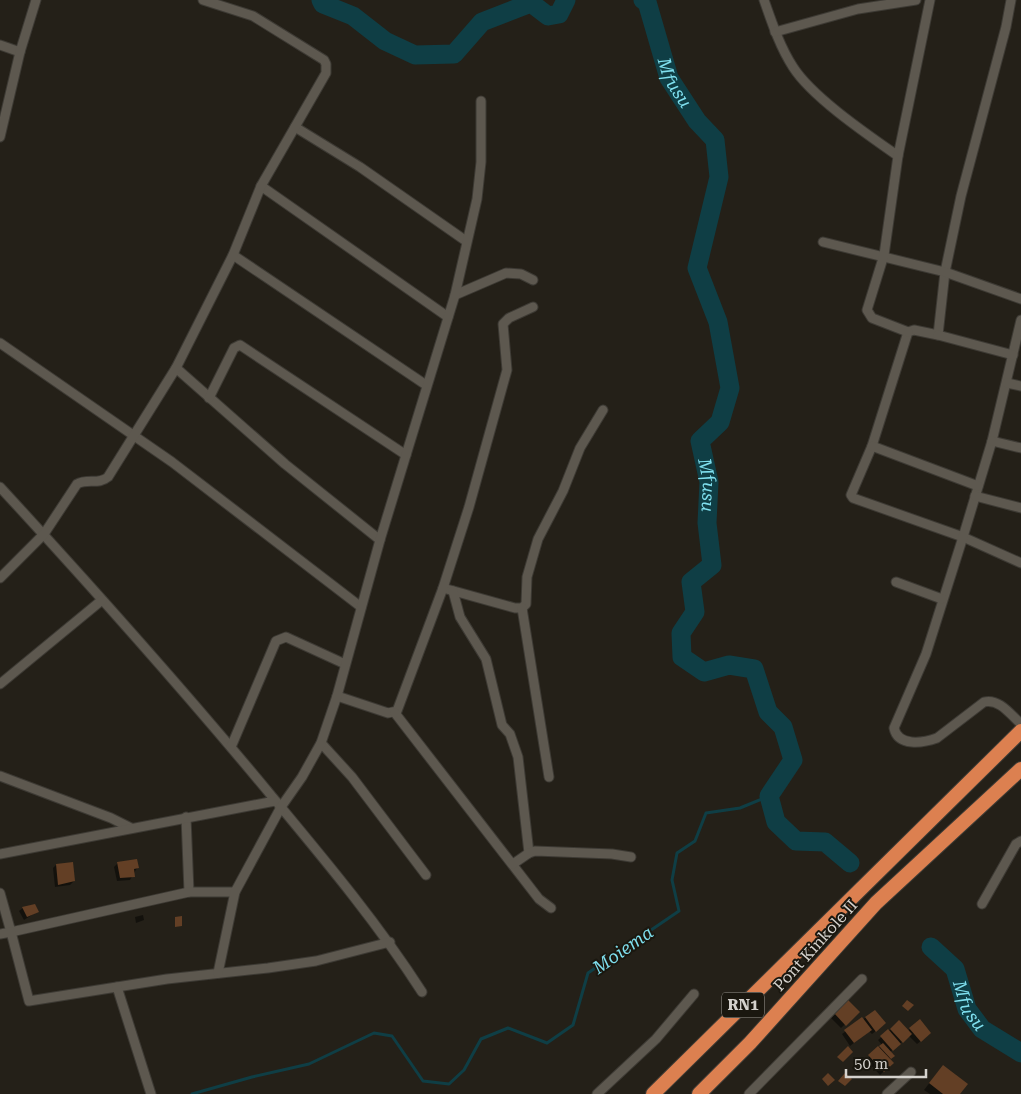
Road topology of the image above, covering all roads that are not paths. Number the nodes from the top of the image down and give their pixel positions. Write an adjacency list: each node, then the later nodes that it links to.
1 (36, 0): 9 (street)
2 (203, 0): 12 (street)
3 (764, 0): 7 (street)
4 (916, 0): 7 (street)
5 (930, 0): 14 (street)
6 (1011, 0): 20 (street)
7 (776, 32): 14 (street)
8 (0, 45): 9 (street)
9 (20, 52): 11 (street)
10 (481, 100): 16 (street)
11 (2, 124): 13 (street)
12 (295, 127): 15 (street); 16 (street)
13 (0, 137)
14 (898, 156): 19 (street)
15 (261, 186): 18 (street); 25 (street)
16 (466, 241): 22 (street)
17 (823, 242): 19 (street)
18 (233, 255): 31 (street); 33 (street)
19 (884, 255): 20 (street); 27 (street)
20 (946, 272): 23 (street); 28 (street)
21 (532, 280): 22 (street)
22 (455, 295): 25 (street)
23 (1021, 299)
24 (533, 306): 52 (street)
25 (448, 317): 33 (street)
26 (1021, 320): 30 (street)
27 (908, 332): 28 (street); 39 (street)
28 (938, 335): 30 (street)
29 (0, 343): 37 (street)
30 (1013, 355): 32 (street)
31 (176, 368): 35 (street); 37 (street)
32 (1007, 383): 34 (street); 38 (street)
33 (426, 385): 41 (street)
34 (1021, 386)
35 (209, 398): 41 (street); 48 (street)
36 (603, 410): 57 (street)
37 (134, 436): 46 (street); 56 (street)
38 (992, 441): 40 (street); 42 (street)
39 (872, 446): 42 (street); 47 (street)
40 (1021, 448)
41 (406, 455): 48 (street)
42 (978, 486): 44 (street)
43 (0, 487): 46 (street)
44 (975, 496): 45 (street); 47 (street)
45 (1021, 508)
46 (44, 534): 50 (street); 55 (street)
47 (963, 537): 49 (street); 54 (street)
48 (380, 540): 56 (street)
49 (1021, 563)
50 (0, 578)
51 (896, 582): 54 (street)
52 (443, 588): 53 (street); 61 (street)
53 (453, 591): 57 (street); 73 (street)
54 (942, 599): 62 (street)
55 (102, 600): 59 (street); 65 (street)
56 (361, 608): 58 (street)
57 (522, 608): 68 (street)
58 (345, 664): 60 (street); 65 (street)
59 (0, 684)
60 (336, 696): 61 (street); 64 (street)
61 (395, 713): 76 (street)
62 (1021, 724)
63 (1021, 732): 94 (highway, Pont Kinkole II / RN1)
64 (322, 743): 69 (street); 77 (street)
65 (231, 747): 69 (street)
66 (1021, 769): 95 (highway, Pont Kinkole II / RN1)
67 (0, 776): 71 (street)
68 (549, 777)
69 (278, 804): 70 (street); 79 (street); 85 (street)
70 (186, 817): 71 (street); 78 (street)
71 (131, 828): 74 (street)
72 (1021, 841): 81 (street)
73 (529, 853): 75 (street); 76 (street)
74 (0, 854)
75 (631, 857)
76 (513, 864): 82 (street)
77 (426, 875)
78 (189, 892): 79 (street); 83 (street)
79 (235, 892): 86 (street)
80 (0, 893): 83 (street)
81 (982, 904)
82 (551, 908)
83 (11, 932): 84 (street); 88 (street)
84 (0, 934)
85 (390, 942): 86 (street); 89 (street)
86 (218, 973): 88 (street)
87 (862, 979): 96 (street)
88 (117, 987): 92 (street)
89 (422, 992)
90 (694, 994): 93 (street)
91 (911, 1072): 97 (street)
92 (151, 1094)
93 (597, 1094)
94 (653, 1094)
95 (699, 1094)
96 (749, 1094)
97 (887, 1094)

